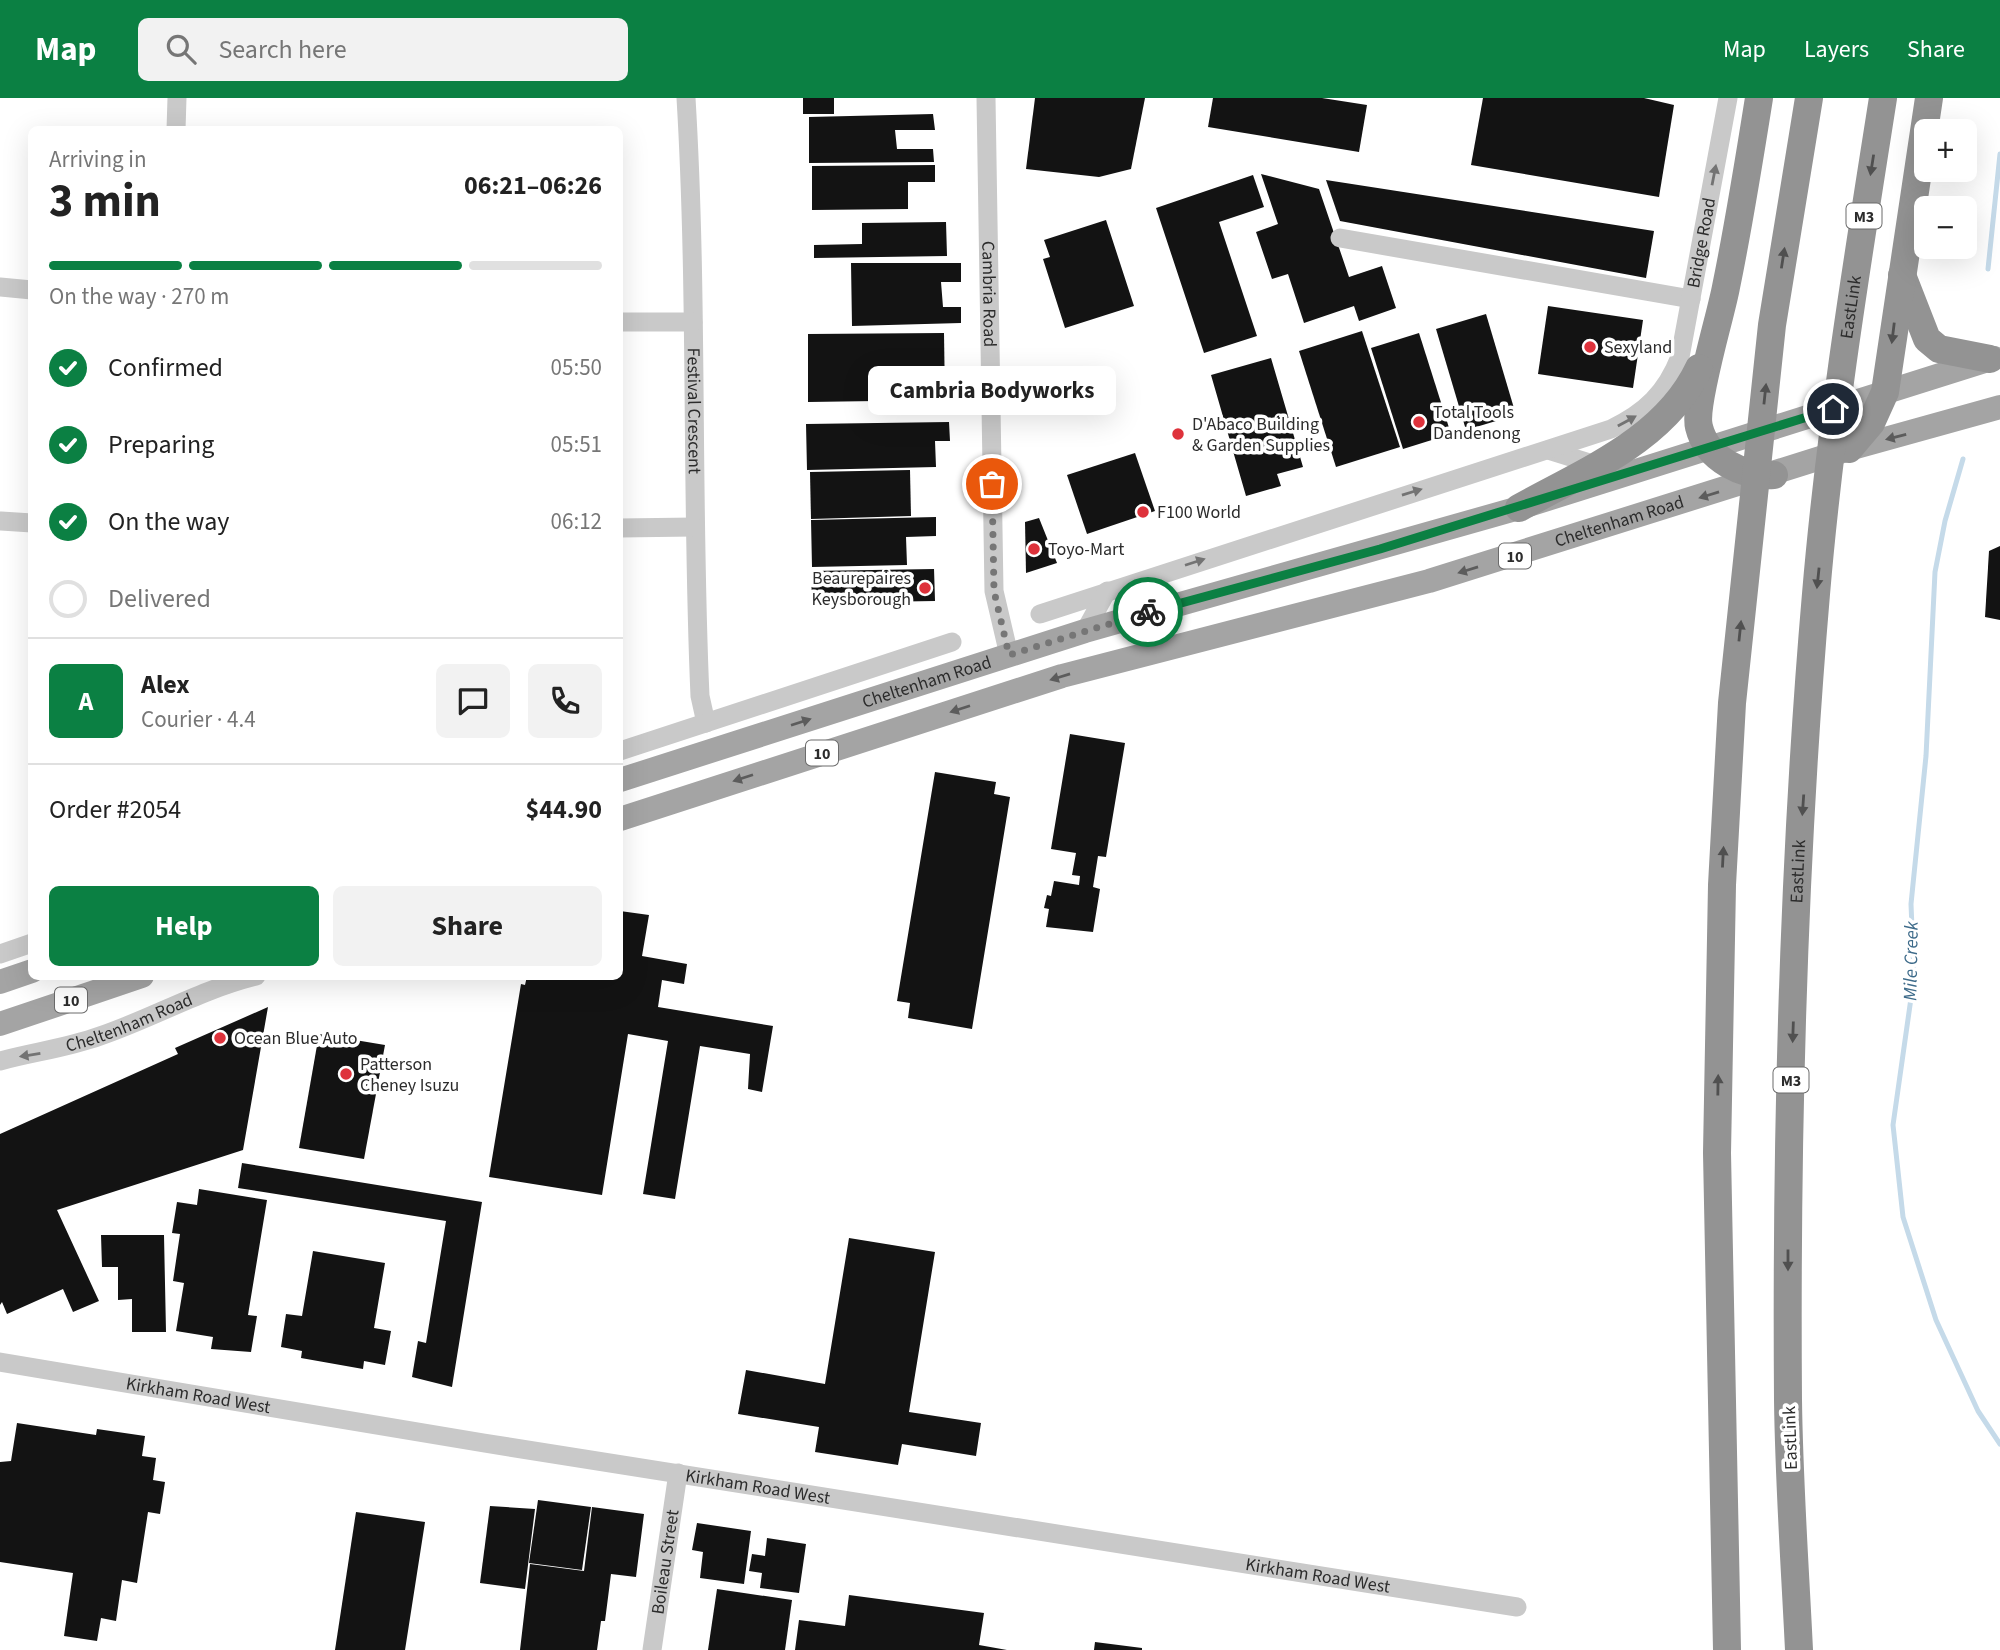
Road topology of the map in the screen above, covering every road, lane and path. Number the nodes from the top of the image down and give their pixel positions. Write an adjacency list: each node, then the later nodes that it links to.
1 (177, 98): 9 (street)
2 (686, 98): 17 (street, Festival Crescent)
3 (986, 98): 35 (street, Cambria Road)
4 (1728, 98): 15 (street, Bridge Road, one-way to 4)
5 (1759, 98): 12 (highway)
6 (1809, 98): 51 (highway, one-way to 6)
7 (1883, 98): 58 (highway, EastLink / M3, one-way to 58)
8 (1929, 98): 11 (highway)
9 (176, 126)
10 (1340, 238): 15 (street)
11 (1901, 273): 18 (highway); 19 (highway, one-way to 19)
12 (1727, 285): 21 (highway); 24 (highway)
13 (0, 287): 14 (street)
14 (28, 290)
15 (1691, 299): 23 (street, Bridge Road, one-way to 15)
16 (623, 322): 17 (street)
17 (693, 322): 29 (street, Festival Crescent)
18 (1995, 357): 19 (main road, Cheltenham Road / 10)
19 (1885, 392): 21 (main road, Cheltenham Road / 10); 22 (highway)
20 (2000, 407): 22 (main road, Cheltenham Road / 10, one-way to 22)
21 (1712, 449): 25 (highway); 26 (main road, Cheltenham Road / 10)
22 (1849, 449): 25 (main road, Cheltenham Road / 10)
23 (1548, 450): 24 (street); 31 (street, one-way to 23)
24 (1596, 464): 26 (highway)
25 (1774, 475): 37 (main road, Cheltenham Road / 10, one-way to 37)
26 (1518, 508): 33 (main road, Cheltenham Road / 10)
27 (1, 521): 28 (street)
28 (28, 523)
29 (694, 527): 30 (street); 39 (street, Festival Crescent)
30 (623, 528)
31 (1107, 591): 32 (street); 33 (street)
32 (1040, 614)
33 (1085, 631): 35 (main road, Cheltenham Road / 10)
34 (952, 642): 36 (street, Cheltenham Road)
35 (1009, 655): 37 (main road); 38 (main road, Cheltenham Road / 10)
36 (868, 670): 38 (street); 39 (street, Cheltenham Road)
37 (1025, 688): 42 (main road, Cheltenham Road / 10, one-way to 42)
38 (898, 690): 41 (main road, Cheltenham Road / 10, one-way to 38)
39 (706, 723): 40 (street, Cheltenham Road)
40 (623, 750)
41 (623, 779)
42 (624, 819)
43 (28, 944): 44 (street)
44 (0, 954)
45 (28, 972): 48 (main road)
46 (130, 980): 49 (main road, Cheltenham Road / 10)
47 (240, 980): 50 (street, Cheltenham Road, one-way to 50)
48 (0, 982)
49 (0, 1024)
50 (0, 1061)
51 (1717, 1153): 56 (highway); 57 (highway)
52 (0, 1362): 53 (street, Kirkham Road West)
53 (678, 1473): 54 (street, Kirkham Road West); 55 (street, Boileau Street)
54 (1517, 1607)
55 (652, 1650)
56 (1713, 1650)
57 (1727, 1650)
58 (1798, 1650)

